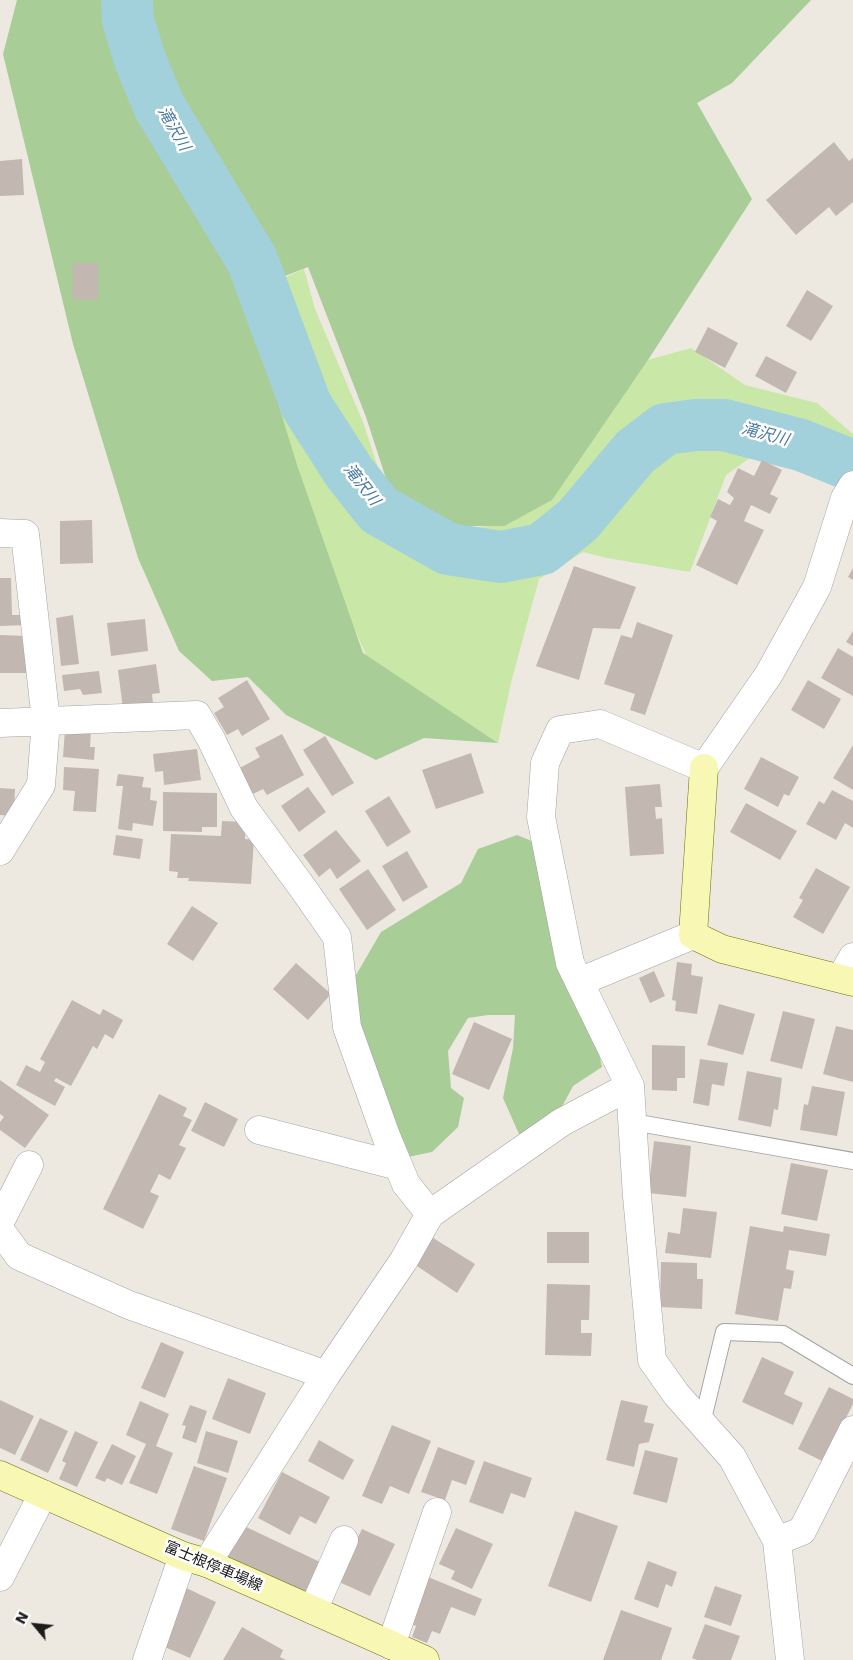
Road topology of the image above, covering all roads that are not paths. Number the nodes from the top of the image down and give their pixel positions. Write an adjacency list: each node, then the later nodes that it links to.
1 (850, 495): 5 (street)
2 (0, 533): 3 (street)
3 (46, 721): 4 (street); 6 (street); 15 (street)
4 (0, 723)
5 (704, 768): 7 (main road); 9 (street)
6 (0, 850)
7 (693, 934): 8 (main road); 9 (street)
8 (849, 972)
9 (579, 982): 10 (street)
10 (630, 1086): 11 (street); 16 (street)
11 (633, 1122): 13 (lane); 21 (street)
12 (260, 1130): 15 (street)
13 (853, 1161)
14 (29, 1165): 17 (street)
15 (398, 1166): 16 (street)
16 (430, 1214): 19 (street)
17 (0, 1222)
18 (0, 1230): 19 (street)
19 (326, 1375): 28 (street)
20 (853, 1376): 21 (lane)
21 (702, 1424): 27 (street)
22 (853, 1430): 27 (street)
23 (0, 1475): 24 (main road, 富士根停車場線)
24 (43, 1494): 28 (main road, 富士根停車場線); 29 (street)
25 (437, 1512): 31 (street)
26 (344, 1540): 30 (street)
27 (777, 1541): 34 (street)
28 (195, 1559): 30 (main road, 富士根停車場線); 32 (street)
29 (0, 1577)
30 (313, 1610): 31 (main road, 富士根停車場線)
31 (390, 1644): 33 (main road, 富士根停車場線)
32 (147, 1660)
33 (426, 1660)
34 (790, 1660)

